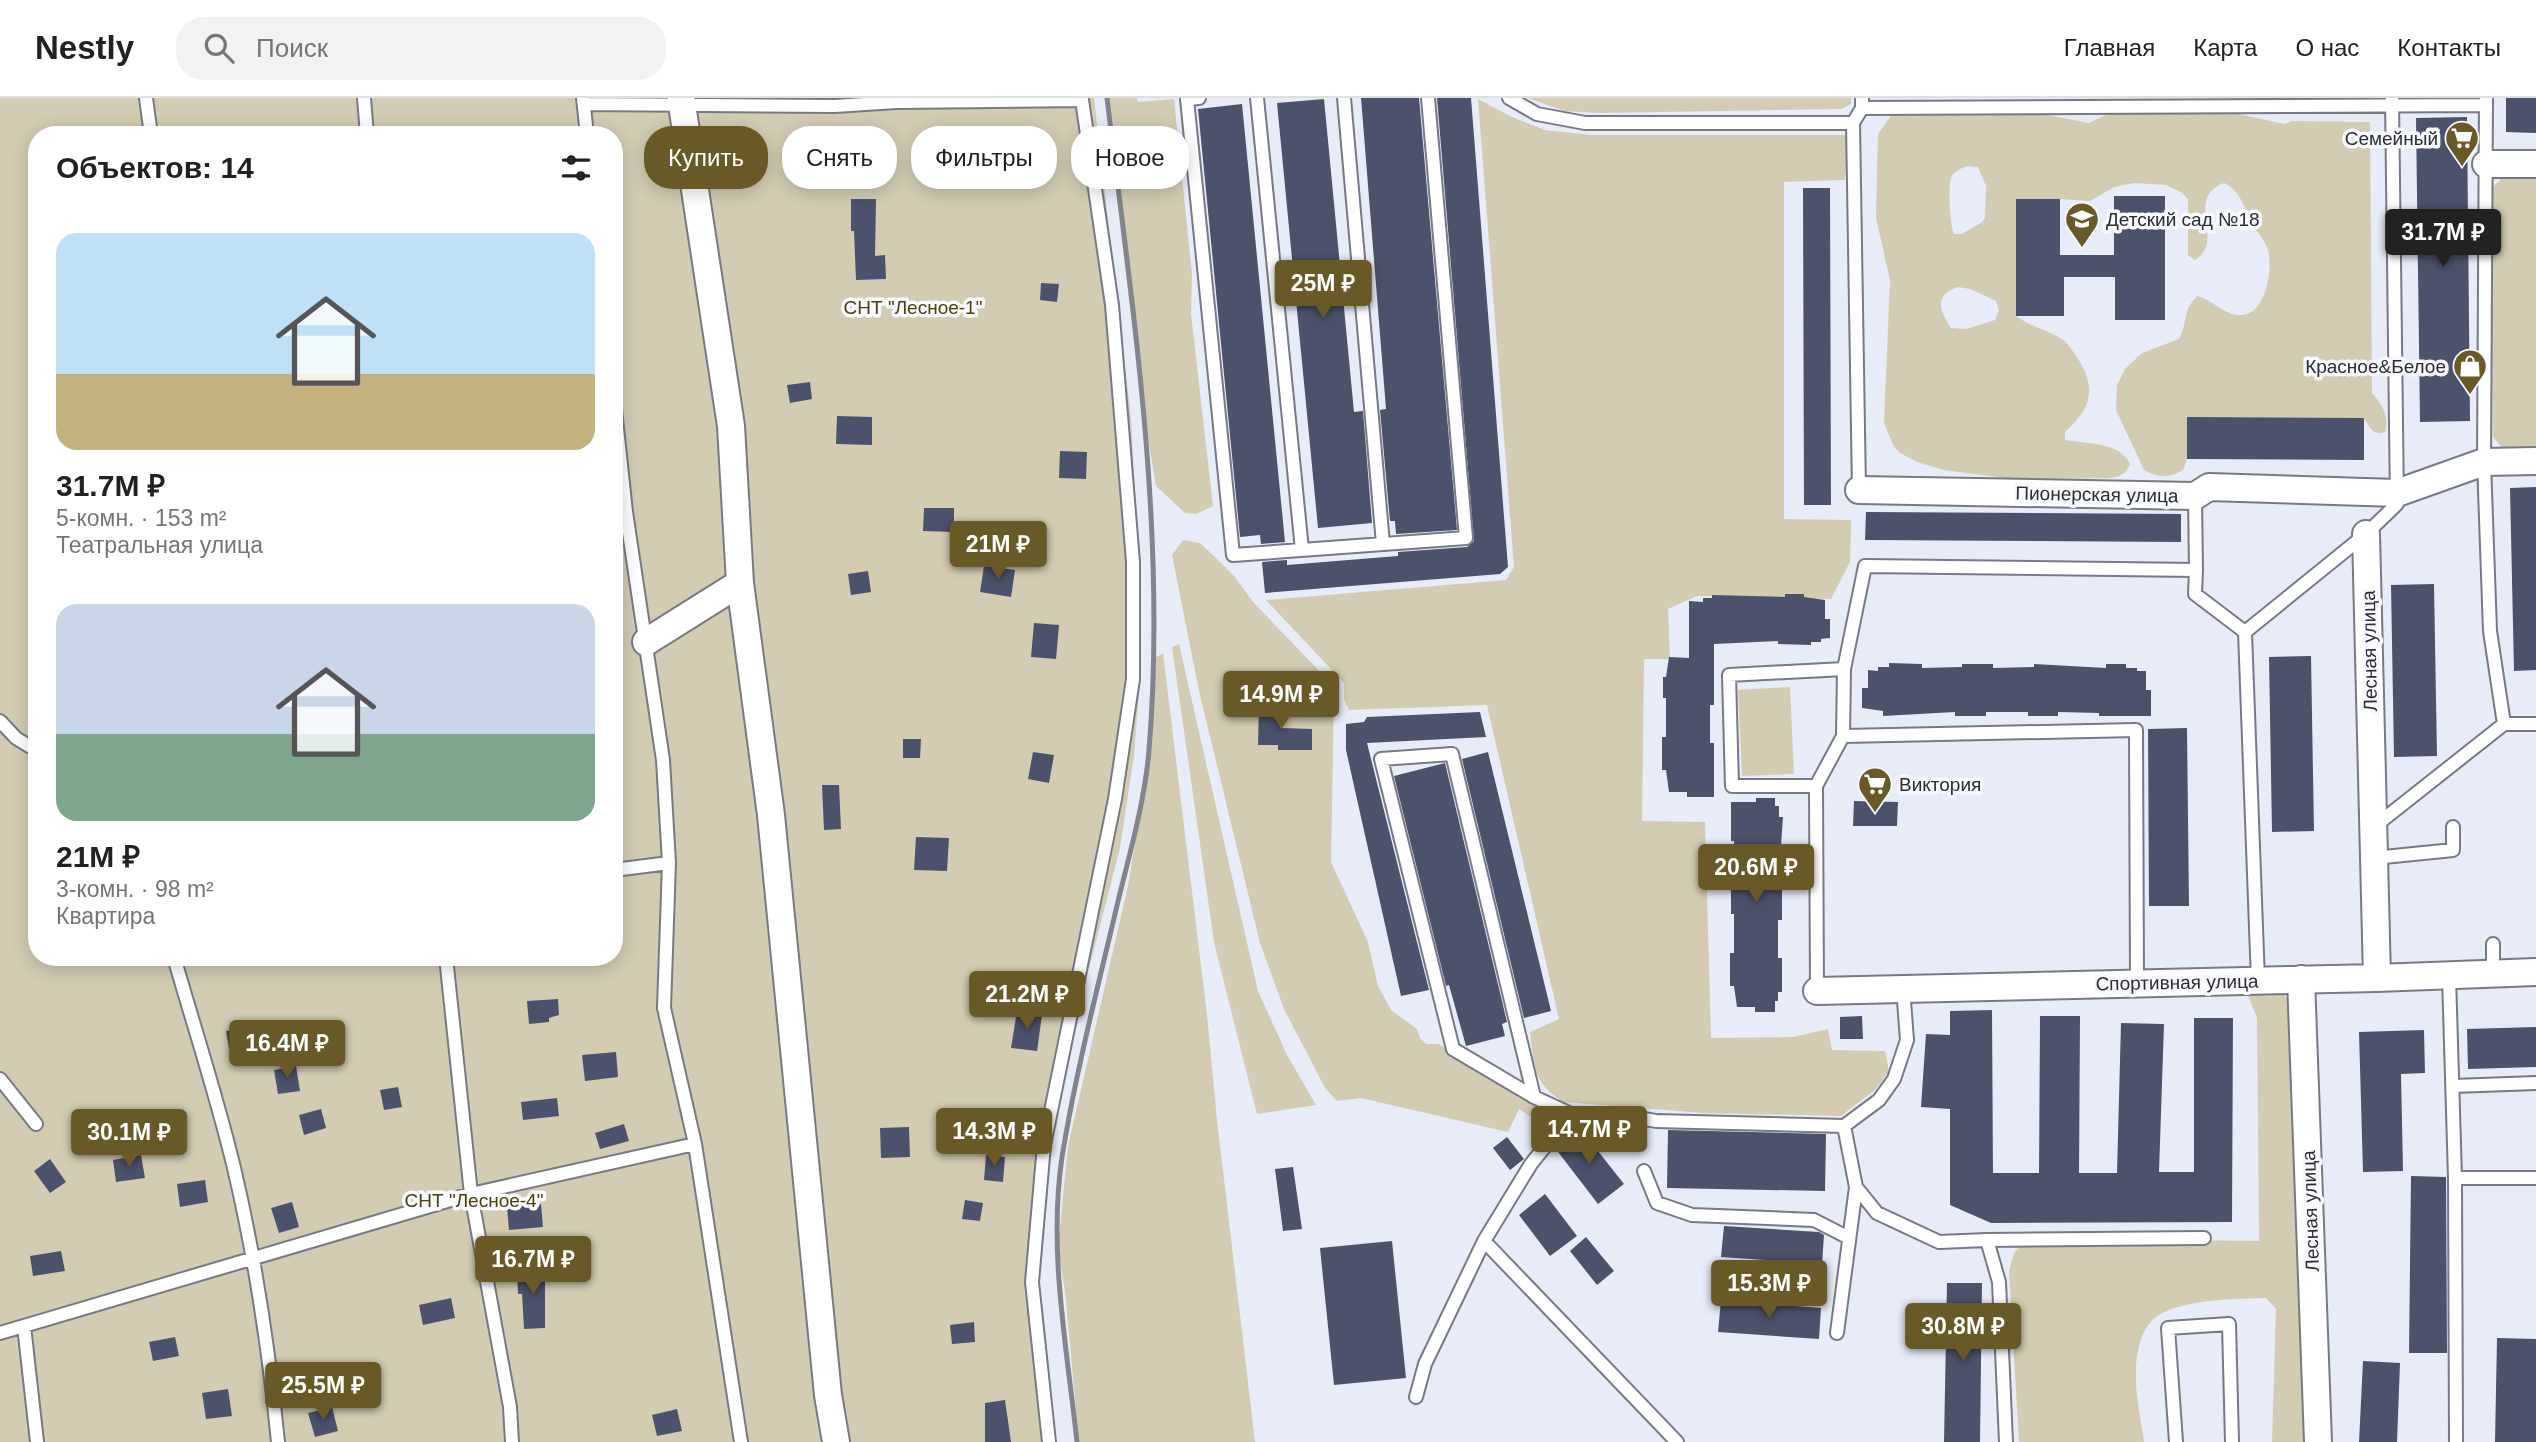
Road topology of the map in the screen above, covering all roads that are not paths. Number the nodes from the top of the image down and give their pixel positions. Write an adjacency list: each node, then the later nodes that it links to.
1 (146, 98): 15 (lane)
2 (364, 98): 16 (lane)
3 (1199, 98): 28 (lane)
4 (1257, 98): 28 (lane)
5 (1344, 98): 27 (lane)
6 (1428, 98): 27 (lane)
7 (1509, 98): 14 (lane)
8 (584, 101): 9 (lane); 17 (lane)
9 (682, 102): 30 (street); 84 (lane)
10 (2297, 102): 11 (lane); 13 (lane)
11 (2392, 102): 12 (lane); 24 (lane)
12 (2486, 102): 18 (lane)
13 (1862, 103): 14 (lane)
14 (1853, 123): 23 (lane)
15 (150, 126)
16 (366, 126)
17 (586, 126)
18 (2486, 164): 19 (street); 21 (lane)
19 (2536, 164)
20 (2536, 461): 21 (street, Пионерская улица)
21 (2484, 462): 24 (street, Пионерская улица); 35 (lane)
22 (623, 484): 32 (lane)
23 (1859, 490): 25 (street, Пионерская улица)
24 (2397, 494): 25 (street, Пионерская улица); 26 (lane)
25 (2195, 496): 29 (lane)
26 (2366, 534): 31 (lane); 40 (street, Лесная улица)
27 (1383, 544): 28 (lane)
28 (1302, 550)
29 (2196, 569): 31 (lane); 33 (lane)
30 (740, 583): 32 (street); 83 (street)
31 (2245, 632): 53 (lane)
32 (646, 642): 43 (lane)
33 (1844, 668): 37 (lane); 39 (lane)
34 (0, 721): 38 (lane)
35 (2504, 724): 36 (lane); 40 (lane)
36 (2536, 724)
37 (1843, 736): 39 (lane); 54 (lane)
38 (28, 745)
39 (1816, 786): 56 (lane)
40 (2374, 827): 42 (street, Лесная улица)
41 (2453, 827): 42 (lane)
42 (2374, 858): 51 (street, Лесная улица)
43 (669, 863): 44 (lane); 64 (lane)
44 (623, 869)
45 (2493, 944): 49 (lane)
46 (177, 966): 74 (lane)
47 (447, 966): 69 (lane)
48 (2536, 972): 49 (street, Спортивная улица)
49 (2493, 974): 50 (street, Спортивная улица)
50 (2449, 976): 51 (street, Спортивная улица); 59 (lane)
51 (2377, 978): 52 (street, Спортивная улица)
52 (2301, 979): 53 (street, Спортивная улица); 89 (street, Лесная улица)
53 (2258, 981): 54 (street, Спортивная улица)
54 (2137, 983): 55 (street, Спортивная улица)
55 (1903, 988): 56 (street, Спортивная улица); 63 (lane)
56 (1817, 990)
57 (0, 1079): 62 (lane)
58 (2536, 1083): 59 (lane)
59 (2453, 1086): 66 (lane)
60 (1534, 1097): 60 (lane); 61 (lane)
61 (1571, 1114): 63 (lane); 73 (lane)
62 (36, 1124)
63 (1844, 1126): 68 (lane)
64 (695, 1144): 69 (lane); 82 (lane)
65 (1644, 1171): 70 (lane)
66 (2455, 1178): 67 (lane); 90 (lane)
67 (2536, 1178)
68 (1856, 1188): 70 (lane); 72 (lane)
69 (471, 1194): 74 (lane); 81 (lane)
70 (1849, 1238): 77 (lane)
71 (2204, 1238): 72 (lane)
72 (1987, 1240): 86 (lane)
73 (1485, 1241): 78 (lane); 85 (lane)
74 (252, 1259): 75 (lane); 80 (lane)
75 (24, 1326): 76 (lane); 79 (lane)
76 (0, 1333)
77 (1838, 1334)
78 (1416, 1397)
79 (37, 1442)
80 (278, 1442)
81 (512, 1442)
82 (741, 1442)
83 (836, 1442)
84 (1049, 1442)
85 (1677, 1442)
86 (2006, 1442)
87 (2176, 1442): 88 (lane)
88 (2232, 1442)
89 (2318, 1442)
90 (2456, 1442)

